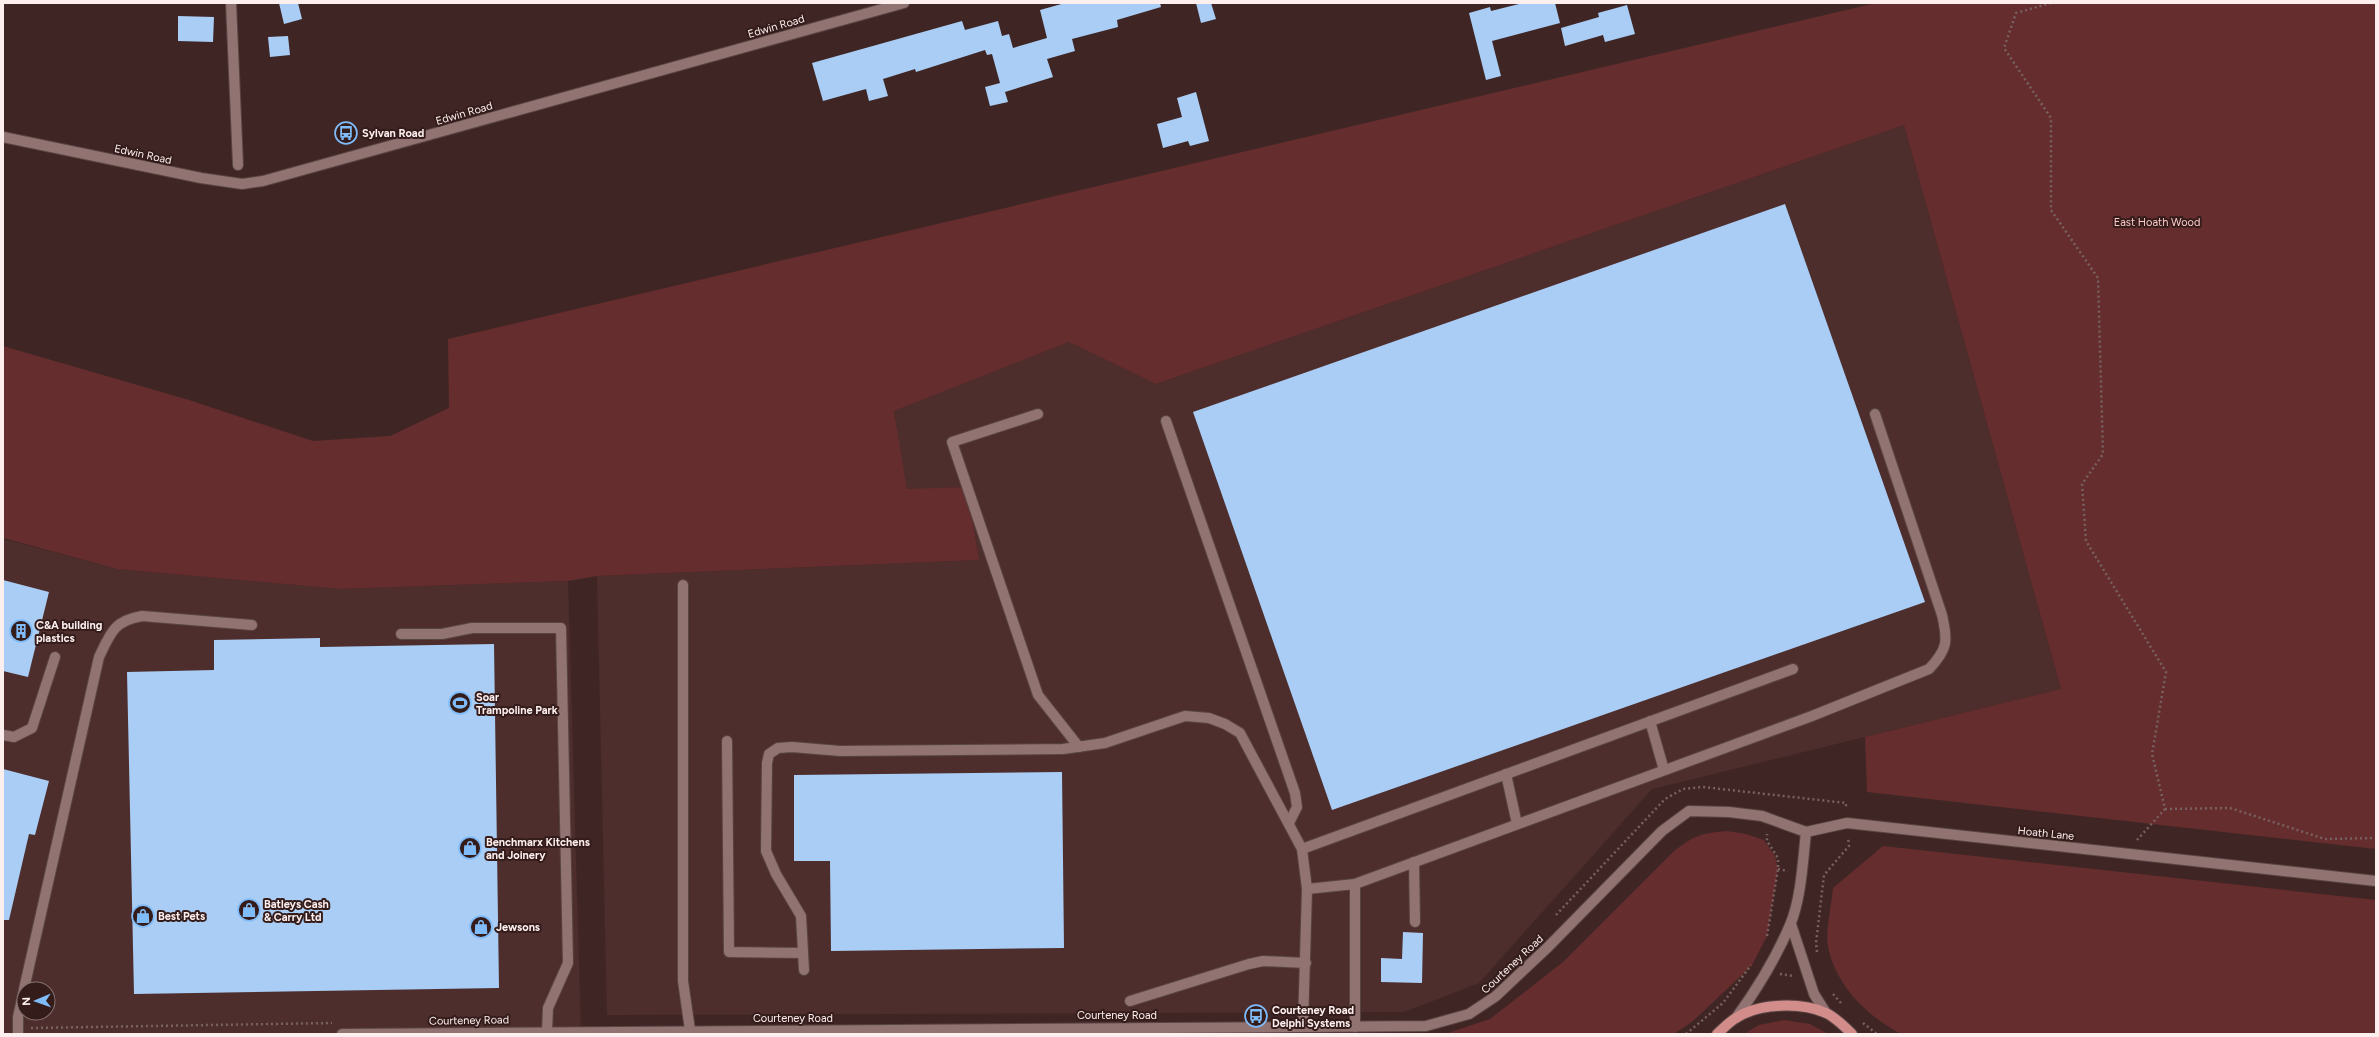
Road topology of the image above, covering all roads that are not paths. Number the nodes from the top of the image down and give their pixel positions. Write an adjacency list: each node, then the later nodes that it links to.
1 (232, 3): 4 (street)
2 (904, 3): 3 (street, Edwin Road)
3 (3, 137)
4 (238, 164)
5 (1038, 414): 16 (street)
6 (1875, 414): 17 (street)
7 (1166, 421): 19 (street)
8 (683, 585): 38 (street)
9 (252, 625): 32 (street)
10 (401, 634): 39 (street)
11 (55, 657): 14 (street)
12 (1793, 669): 13 (street)
13 (1650, 721): 17 (street); 18 (street)
14 (3, 734)
15 (727, 741): 29 (street)
16 (1079, 747): 19 (street); 29 (street)
17 (1664, 770): 20 (street)
18 (1506, 774): 20 (street); 22 (street)
19 (1289, 823): 22 (street)
20 (1517, 824): 23 (street)
21 (1806, 832): 24 (street, Hoath Lane); 28 (street); 37 (street, Courteney Road)
22 (1302, 849): 26 (street)
23 (1414, 862): 25 (street); 27 (street)
24 (2376, 881)
25 (1355, 884): 26 (street); 37 (street)
26 (1307, 889): 30 (street)
27 (1415, 922)
28 (1791, 924): 34 (street); 35 (street)
29 (803, 953): 31 (street)
30 (1306, 963): 33 (street); 36 (street)
31 (804, 970)
32 (26, 981)
33 (1130, 1001)
34 (1826, 1013): 35 (main road); 42 (main road)
35 (1736, 1018): 41 (main road)
36 (1303, 1026): 37 (street, Courteney Road); 38 (street, Courteney Road)
37 (1355, 1027)
38 (690, 1030): 39 (street, Courteney Road)
39 (547, 1031): 40 (street, Courteney Road)
40 (342, 1034)
41 (1717, 1034)
42 (1852, 1034)

